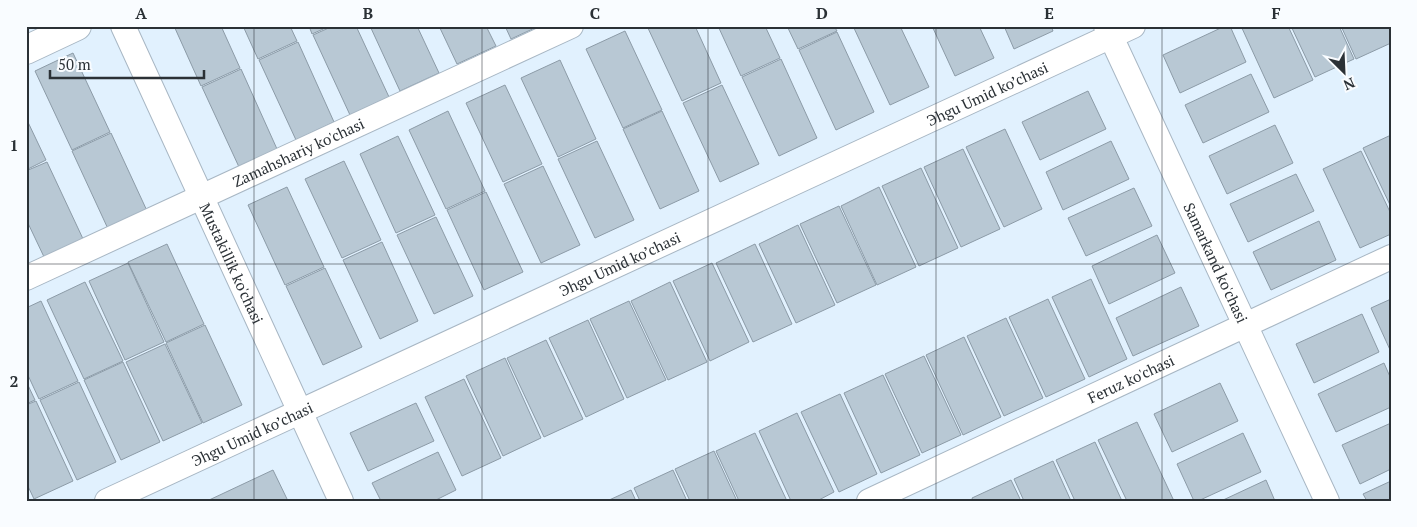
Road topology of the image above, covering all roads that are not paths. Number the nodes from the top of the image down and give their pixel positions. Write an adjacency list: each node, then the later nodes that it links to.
1 (77, 26): 6 (main road)
2 (123, 26): 7 (street, Mustakillik ko'chasi)
3 (572, 26): 7 (street, Zamahshariy ko'chasi)
4 (1133, 26): 5 (street, Эhgu Umid ko’chasi)
5 (1108, 32): 10 (street, Samarkand ko'chasi); 11 (street, Эhgu Umid ko’chasi)
6 (26, 50)
7 (202, 197): 9 (street, Zamahshariy ko'chasi); 11 (street, Mustakillik ko'chasi)
8 (1391, 257): 10 (street, Feruz ko'chasi)
9 (26, 278)
10 (1244, 325): 14 (street, Feruz ko'chasi); 15 (street, Samarkand ko'chasi)
11 (299, 411): 12 (street, Эhgu Umid ko’chasi); 13 (street, Mustakillik ko'chasi)
12 (107, 501)
13 (340, 501)
14 (869, 501)
15 (1327, 501)

